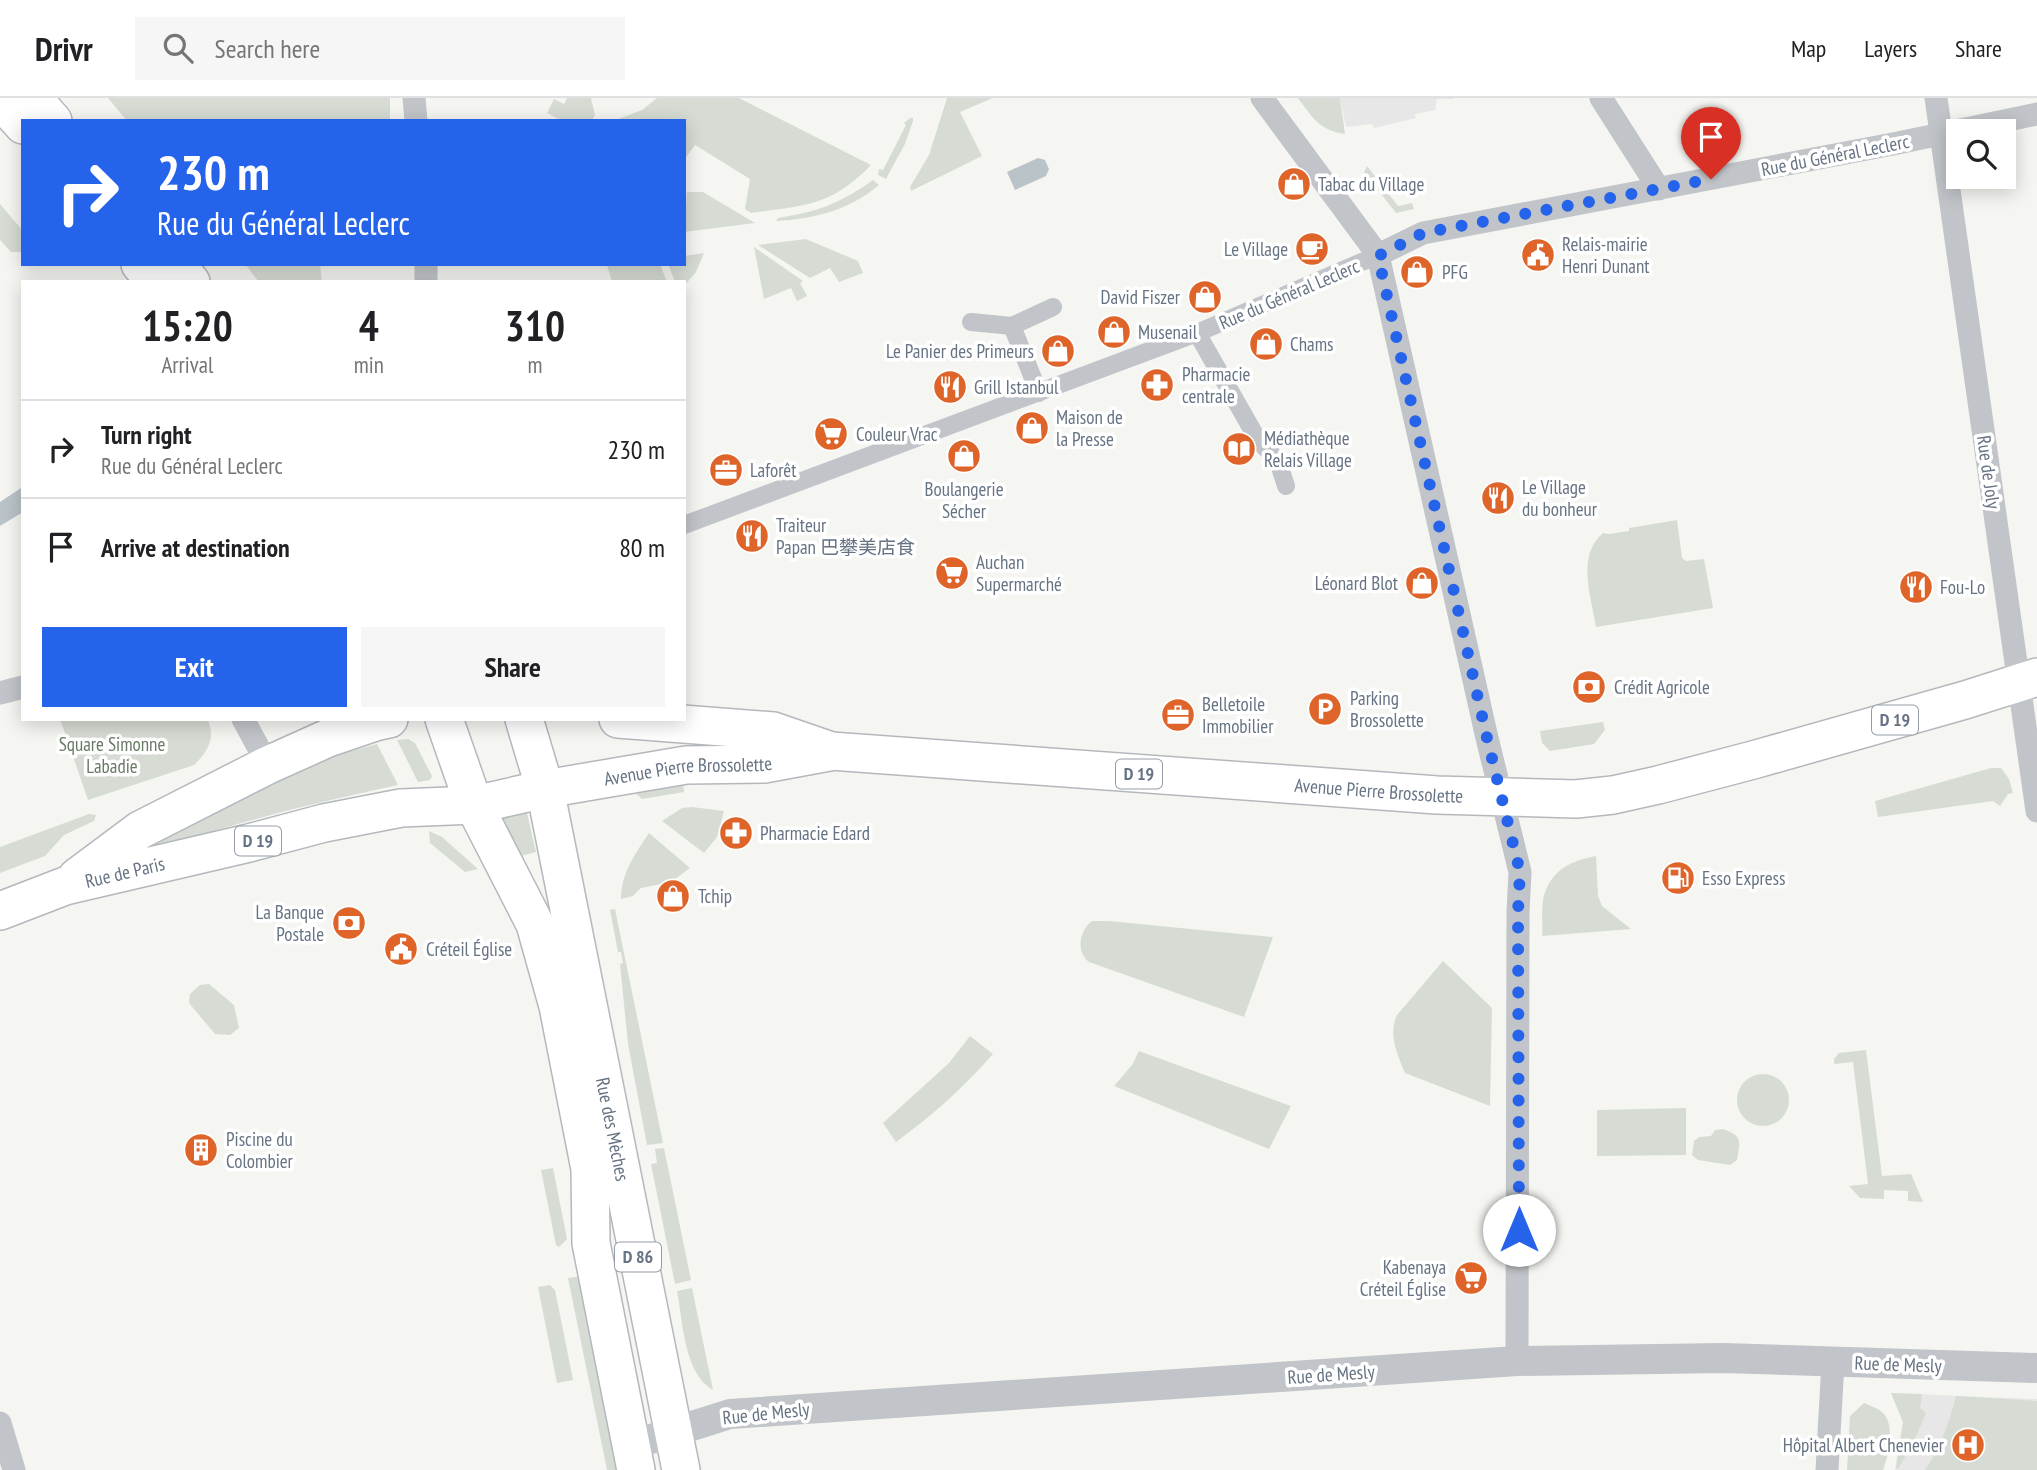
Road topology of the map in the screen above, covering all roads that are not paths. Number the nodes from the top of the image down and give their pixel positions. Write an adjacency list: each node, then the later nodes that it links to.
1 (33, 98): 8 (main road)
2 (414, 98): 9 (street)
3 (1262, 98): 13 (street)
4 (1601, 98): 12 (street)
5 (1936, 98): 11 (street, Rue de Joly)
6 (0, 99): 10 (main road)
7 (2037, 114): 11 (street, Rue du Général Leclerc)
8 (51, 119)
9 (416, 119)
10 (21, 123)
11 (1942, 134): 12 (street, Rue du Général Leclerc); 25 (street, Rue de Joly)
12 (1659, 189): 13 (street, Rue du Général Leclerc)
13 (1378, 256): 21 (street, Rue du Général Leclerc); 36 (street)
14 (143, 266): 16 (main road)
15 (178, 266): 17 (main road)
16 (153, 280)
17 (189, 280)
18 (1053, 307): 20 (street)
19 (971, 322): 20 (street)
20 (1012, 326): 22 (street)
21 (1197, 333): 22 (street, Rue du Général Leclerc); 23 (street)
22 (1039, 393): 24 (street, Rue du Général Leclerc)
23 (1286, 486)
24 (686, 524)
25 (2028, 680): 36 (main road, Avenue Pierre Brossolette / D 19); 38 (street, Rue de Joly)
26 (21, 688): 27 (street)
27 (0, 693)
28 (244, 721): 34 (street)
29 (379, 721): 34 (main road, Rue de Paris / D 19)
30 (445, 721): 37 (main road, D 86)
31 (525, 721): 35 (main road, D 86)
32 (644, 721): 33 (main road, Avenue Pierre Brossolette / D 19)
33 (831, 751): 35 (main road, Avenue Pierre Brossolette / D 19); 36 (main road, Avenue Pierre Brossolette / D 19)
34 (268, 765): 39 (main road, Rue de Paris / D 19)
35 (545, 789): 37 (main road, Rue de Paris / D 19); 45 (main road, Rue des Mèches / D 86)
36 (1502, 798): 41 (street)
37 (474, 805): 39 (main road, Rue de Paris / D 19); 46 (main road, Rue des Mèches / D 86)
38 (2037, 811)
39 (65, 886): 40 (main road, D 19)
40 (0, 911)
41 (1517, 1362): 42 (street, Rue de Mesly); 45 (street, Rue de Mesly)
42 (1833, 1362): 43 (street, Rue de Mesly); 49 (street)
43 (2037, 1368)
44 (0, 1423): 47 (street)
45 (674, 1432): 46 (street, Rue de Mesly); 48 (main road, Rue des Mèches / D 86)
46 (634, 1458)
47 (14, 1470)
48 (681, 1470)
49 (1827, 1470)

